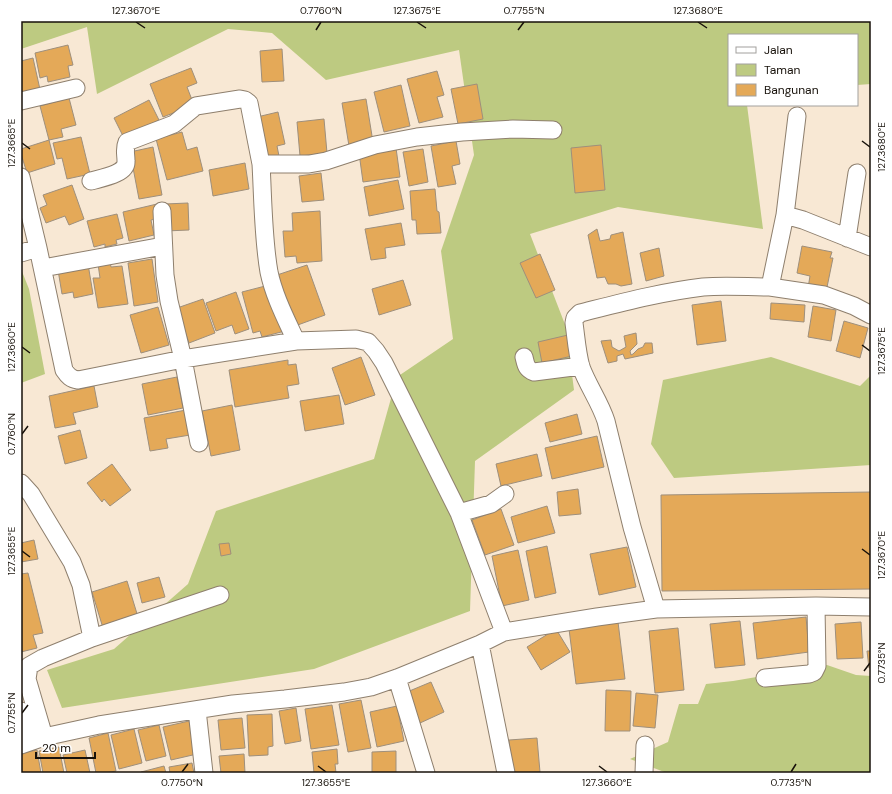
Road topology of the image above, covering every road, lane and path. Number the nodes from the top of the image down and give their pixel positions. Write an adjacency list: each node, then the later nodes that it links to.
1 (76, 88): 2 (street)
2 (21, 101)
3 (797, 116): 10 (street)
4 (552, 130): 5 (street)
5 (261, 164): 8 (street); 19 (street)
6 (857, 173): 11 (street)
7 (21, 177): 13 (street)
8 (91, 181)
9 (162, 211): 12 (street)
10 (785, 215): 11 (street); 17 (street)
11 (847, 238): 14 (street)
12 (163, 246): 16 (street); 21 (street)
13 (38, 248): 15 (street); 16 (street)
14 (871, 248)
15 (21, 253)
16 (43, 268): 21 (street)
17 (770, 287): 18 (street); 22 (street)
18 (871, 315)
19 (296, 341): 21 (street); 26 (street)
20 (524, 357): 22 (street)
21 (183, 359): 23 (street)
22 (581, 366): 30 (street)
23 (199, 443)
24 (21, 483): 32 (street)
25 (505, 494): 26 (street)
26 (459, 513): 31 (street)
27 (220, 595): 32 (street)
28 (816, 606): 29 (street); 30 (street); 35 (street)
29 (871, 607)
30 (656, 609): 31 (street)
31 (504, 632): 33 (street)
32 (92, 638): 38 (street)
33 (480, 644): 34 (street); 42 (street)
34 (397, 678): 36 (street); 41 (street)
35 (765, 678)
36 (197, 710): 38 (street); 40 (street)
37 (21, 711): 38 (street)
38 (32, 741)
39 (645, 745): 43 (street)
40 (204, 773)
41 (426, 773)
42 (506, 773)
43 (644, 773)

